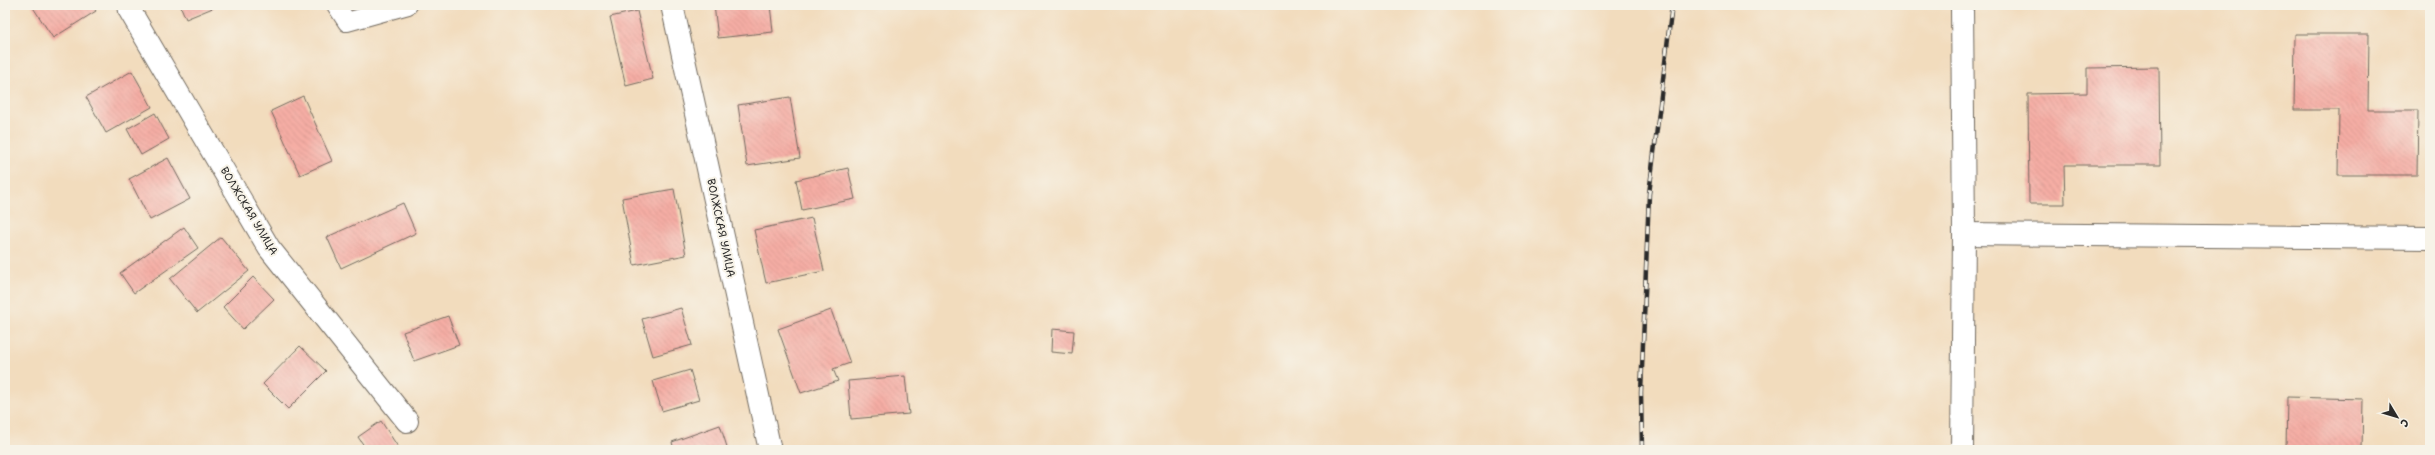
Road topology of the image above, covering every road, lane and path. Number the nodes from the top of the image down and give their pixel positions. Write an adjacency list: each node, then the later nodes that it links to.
1 (129, 5): 8 (street, ВОЛЖСКАЯ УЛИЦА)
2 (336, 5): 3 (lane)
3 (408, 5)
4 (672, 5): 9 (street, ВОЛЖСКАЯ УЛИЦА)
5 (1962, 5): 6 (street)
6 (1964, 234): 7 (street); 10 (street)
7 (2430, 238)
8 (407, 421)
9 (770, 450)
10 (1962, 450)

